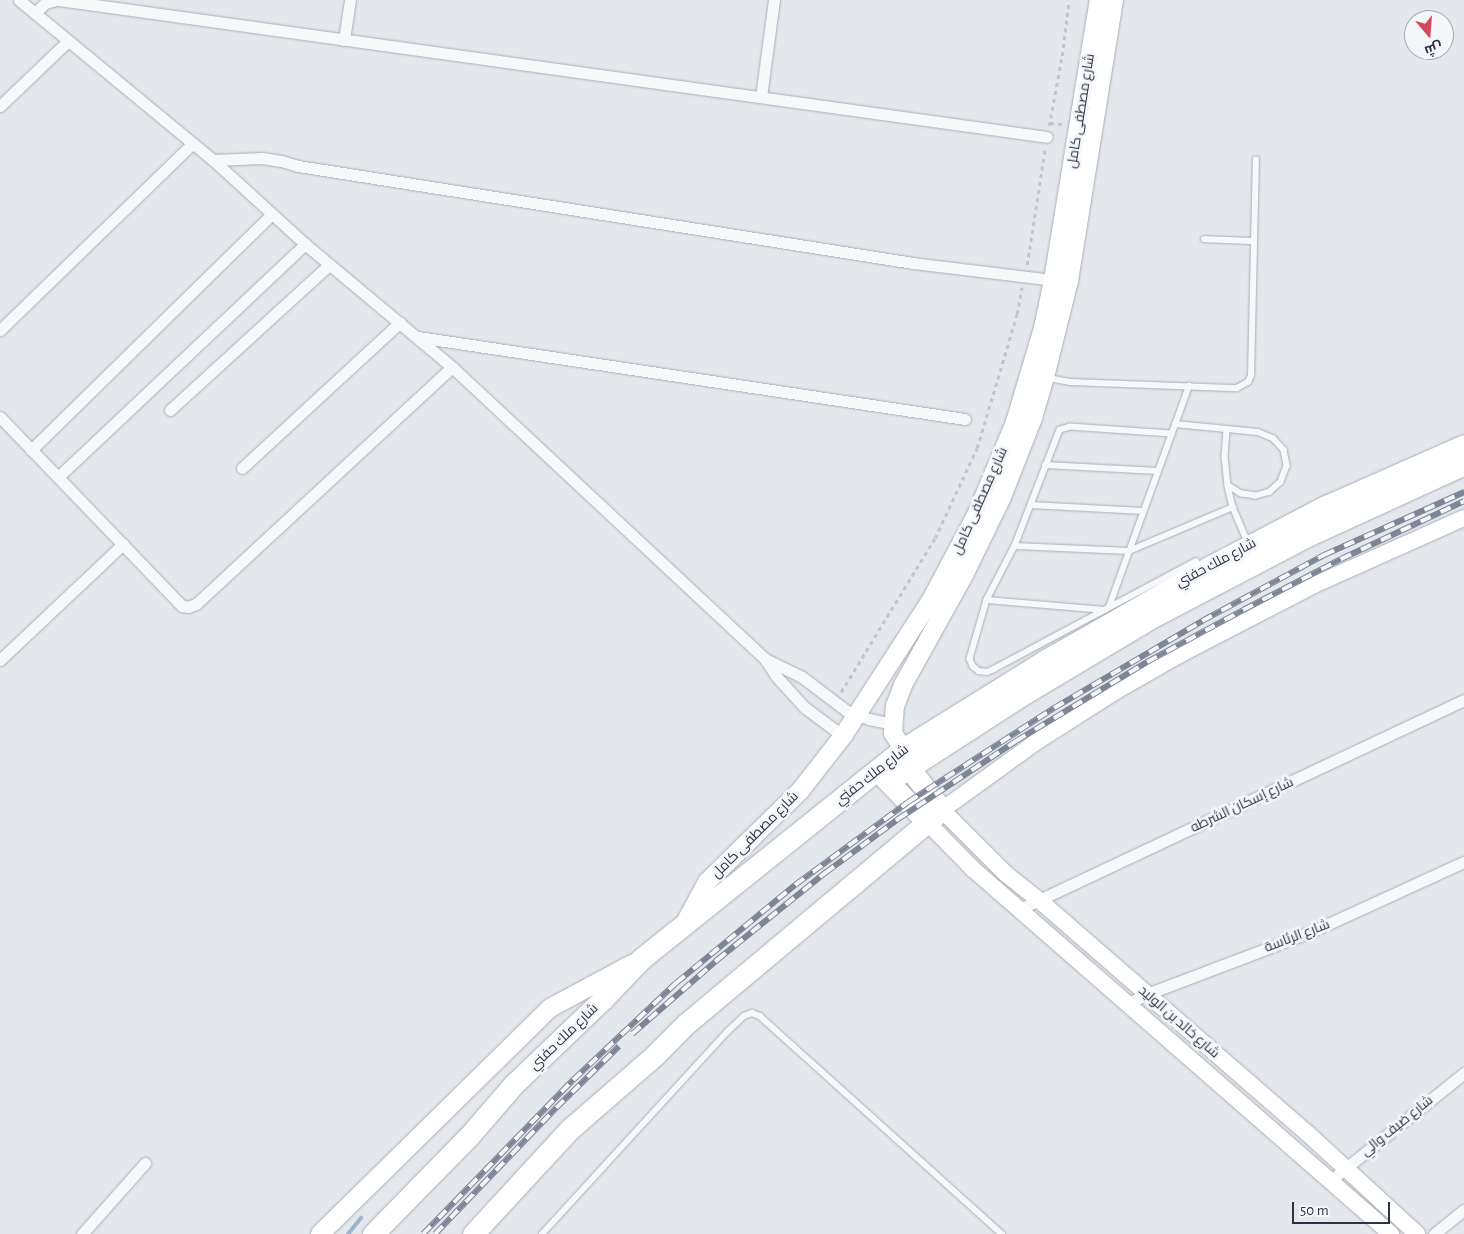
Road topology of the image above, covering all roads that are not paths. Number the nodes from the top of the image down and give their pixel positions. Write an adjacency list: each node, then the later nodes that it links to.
1 (19, 0): 6 (street)
2 (58, 0): 6 (street); 7 (street)
3 (350, 0): 7 (street)
4 (774, 0): 9 (street)
5 (1101, 0): 20 (main road, شارع مصطفى كامل); 25 (main road, شارع مصطفى كامل)
6 (35, 13): 8 (street)
7 (344, 40): 9 (street)
8 (68, 41): 10 (street); 12 (street)
9 (761, 97): 11 (street)
10 (0, 106)
11 (1048, 137)
12 (192, 144): 13 (street); 22 (street)
13 (213, 160): 15 (street); 20 (street)
14 (1256, 160): 17 (lane)
15 (271, 215): 18 (street); 34 (street)
16 (1204, 239): 17 (lane)
17 (1254, 242): 26 (lane)
18 (305, 244): 19 (street); 39 (street)
19 (329, 265): 21 (street); 27 (street)
20 (1053, 280): 55 (main road, شارع مصطفى كامل)
21 (400, 322): 23 (street); 37 (street)
22 (0, 330)
23 (418, 337): 24 (street); 29 (street)
24 (452, 367): 45 (street); 52 (street)
25 (1045, 378): 26 (lane); 56 (main road, شارع مصطفى كامل)
26 (1189, 386): 30 (lane)
27 (170, 410)
28 (0, 417): 34 (street)
29 (965, 419)
30 (1175, 424): 31 (lane); 32 (lane)
31 (1227, 429): 40 (lane); 40 (lane)
32 (1171, 434): 36 (lane); 38 (lane)
33 (1464, 445): 46 (highway, شارع ملك حفني)
34 (31, 450): 39 (street)
35 (1464, 464): 58 (highway, شارع ملك حفني)
36 (1045, 466): 38 (lane); 41 (lane)
37 (242, 468)
38 (1158, 471): 43 (lane)
39 (58, 477): 45 (street)
40 (1228, 486): 42 (lane)
41 (1031, 505): 43 (lane); 47 (lane)
42 (1233, 507): 46 (lane); 48 (lane)
43 (1144, 511): 48 (lane)
44 (1464, 518): 60 (street)
45 (123, 544): 53 (street)
46 (1250, 545): 58 (highway, شارع ملك حفني)
47 (1015, 546): 48 (lane); 50 (lane)
48 (1129, 550): 51 (lane)
49 (1196, 561): 51 (lane)
50 (987, 600): 51 (lane); 51 (lane)
51 (1107, 608)
52 (765, 659): 55 (street); 57 (street)
53 (0, 660)
54 (1464, 700): 62 (street, شارع إسكان الشرطه)
55 (852, 713): 56 (street); 57 (main road, شارع مصطفى كامل)
56 (892, 724): 58 (main road)
57 (837, 732): 64 (main road, شارع مصطفى كامل)
58 (906, 758): 59 (highway, شارع ملك حفني); 60 (highway)
59 (883, 776): 60 (highway); 64 (highway, شارع ملك حفني)
60 (934, 816): 62 (street, شارع خالد بن الوليد); 63 (street, شارع خالد بن الوليد); 78 (highway)
61 (1464, 862): 66 (street, شارع الرئاسة)
62 (1040, 901): 63 (street, شارع إسكان الشرطه); 66 (street, شارع خالد بن الوليد)
63 (1020, 909): 67 (street, شارع خالد بن الوليد)
64 (686, 922): 65 (highway, شارع ملك حفني)
65 (641, 959): 76 (main road); 77 (highway, شارع ملك حفني)
66 (1147, 994): 67 (street, شارع الرئاسة); 69 (street, شارع خالد بن الوليد)
67 (1127, 1004): 70 (street, شارع خالد بن الوليد)
68 (1464, 1073): 72 (street, شارع ضيف والي)
69 (1306, 1133): 70 (street); 72 (street, شارع خالد بن الوليد)
70 (1293, 1147): 73 (street, شارع خالد بن الوليد)
71 (145, 1163): 75 (street)
72 (1345, 1168): 73 (street, شارع ضيف والي); 82 (street, شارع خالد بن الوليد)
73 (1331, 1180): 81 (street, شارع خالد بن الوليد)
74 (1464, 1210): 83 (street)
75 (82, 1234)
76 (320, 1234)
77 (373, 1234)
78 (473, 1234)
79 (542, 1234): 80 (lane)
80 (1002, 1234)
81 (1391, 1234)
82 (1417, 1234)
83 (1434, 1234)

